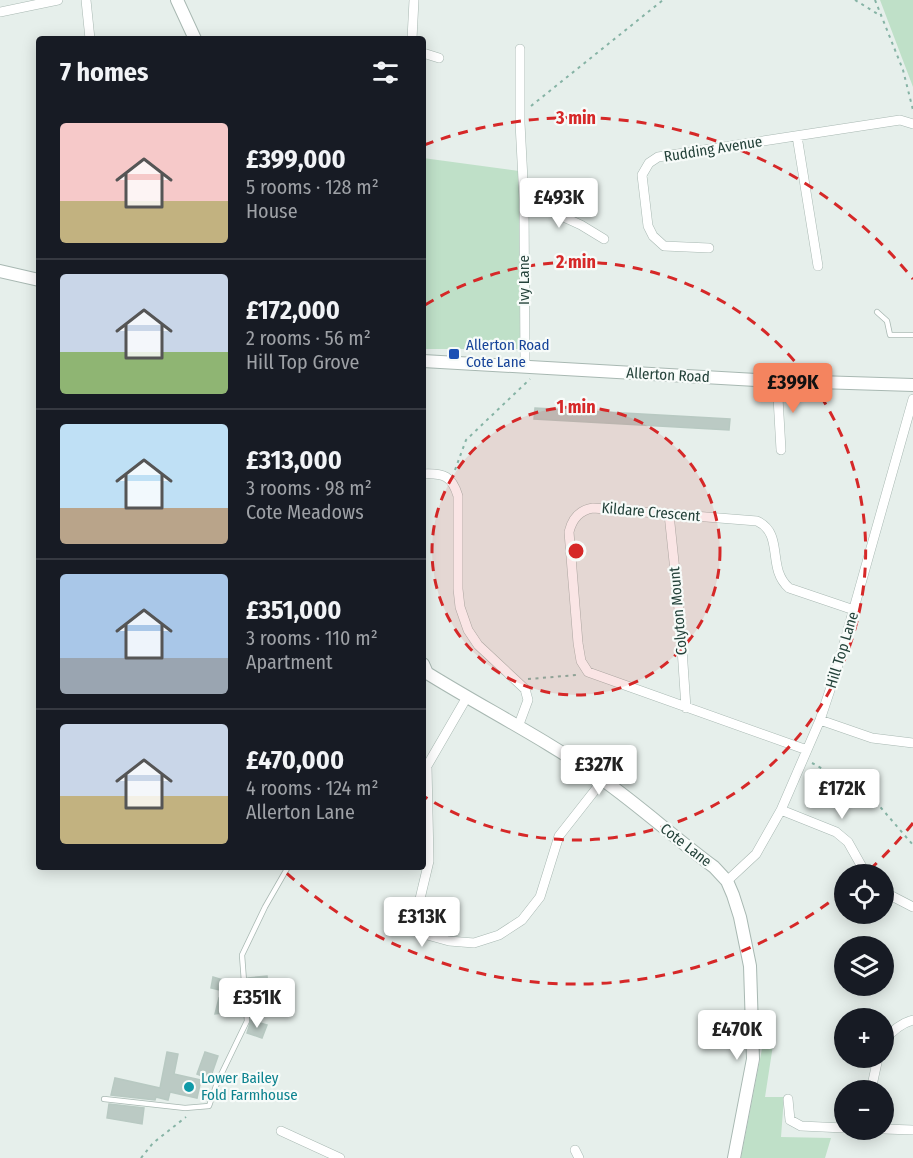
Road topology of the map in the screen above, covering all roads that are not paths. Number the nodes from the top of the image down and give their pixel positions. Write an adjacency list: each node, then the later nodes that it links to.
1 (58, 0): 5 (street)
2 (86, 0): 6 (street)
3 (177, 0): 7 (street)
4 (414, 0): 8 (street)
5 (0, 12)
6 (90, 36)
7 (194, 36)
8 (412, 36)
9 (520, 49): 14 (street, Ivy Lane)
10 (426, 54): 11 (street)
11 (439, 58)
12 (913, 124): 13 (street, Rudding Avenue)
13 (796, 136): 16 (street, Rudding Avenue); 17 (street)
14 (524, 199): 15 (street); 23 (street, Ivy Lane)
15 (604, 239)
16 (709, 248)
17 (818, 266)
18 (0, 271): 19 (street)
19 (36, 279)
20 (877, 312): 21 (lane)
21 (913, 335)
22 (426, 361): 23 (street, Allerton Road)
23 (525, 366): 24 (street, Allerton Road)
24 (777, 380): 25 (street, Allerton Road); 27 (street)
25 (913, 385)
26 (913, 399): 30 (street, Hill Top Lane)
27 (781, 450)
28 (426, 474): 35 (street)
29 (669, 514): 30 (street, Kildare Crescent); 33 (street, Colyton Mount); 33 (street, Kildare Crescent)
30 (854, 610): 34 (street, Hill Top Lane)
31 (426, 671): 32 (street, Cote Lane)
32 (467, 698): 35 (street, Cote Lane); 38 (street)
33 (686, 708): 37 (street)
34 (820, 720): 36 (street); 37 (street, Hill Top Lane)
35 (518, 727): 38 (street, Cote Lane)
36 (913, 743)
37 (805, 754): 39 (street, Hill Top Lane)
38 (603, 780): 42 (street, Cote Lane)
39 (781, 810): 40 (street); 42 (street, Hill Top Lane)
40 (860, 864)
41 (286, 870): 47 (lane)
42 (727, 881): 55 (street, Cote Lane)
43 (894, 897): 44 (street)
44 (913, 907)
45 (913, 1020): 46 (street)
46 (894, 1030)
47 (104, 1099)
48 (788, 1100): 49 (street)
49 (834, 1128)
50 (894, 1129): 51 (street)
51 (913, 1130)
52 (281, 1131): 53 (street)
53 (329, 1156): 54 (street)
54 (340, 1158)
55 (734, 1158)

